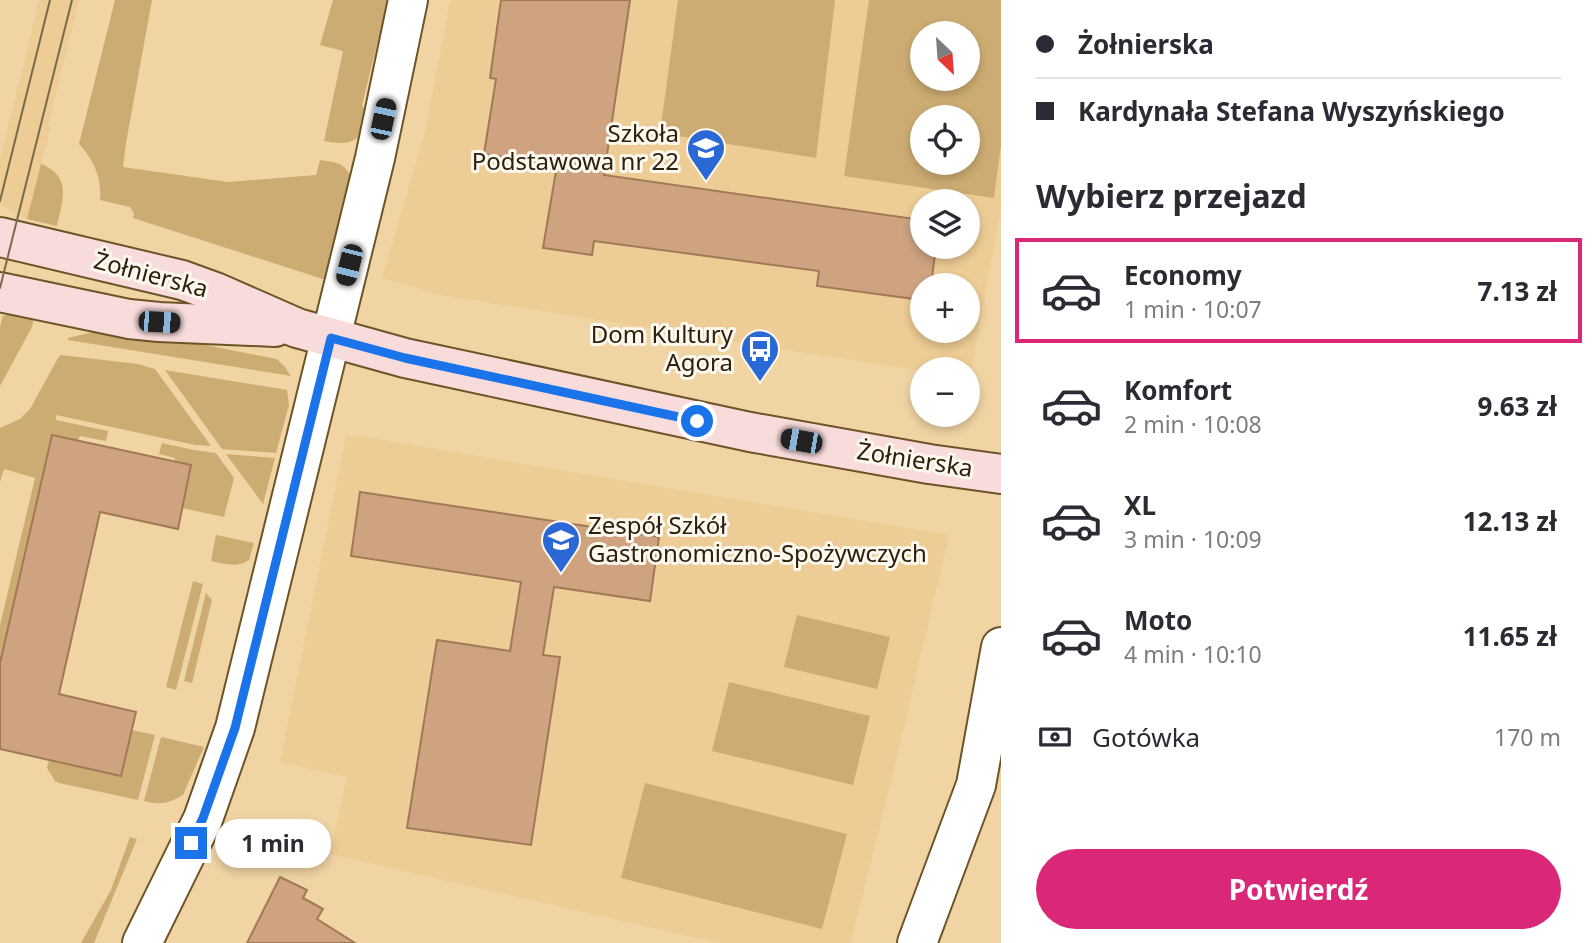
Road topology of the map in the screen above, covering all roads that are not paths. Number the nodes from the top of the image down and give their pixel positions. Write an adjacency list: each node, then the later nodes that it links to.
1 (408, 0): 4 (street)
2 (0, 237): 4 (street, Żołnierska)
3 (0, 292): 4 (street, Żołnierska)
4 (314, 333): 5 (street, Żołnierska); 7 (street)
5 (1001, 474)
6 (1001, 647): 8 (street)
7 (142, 943)
8 (917, 943)

